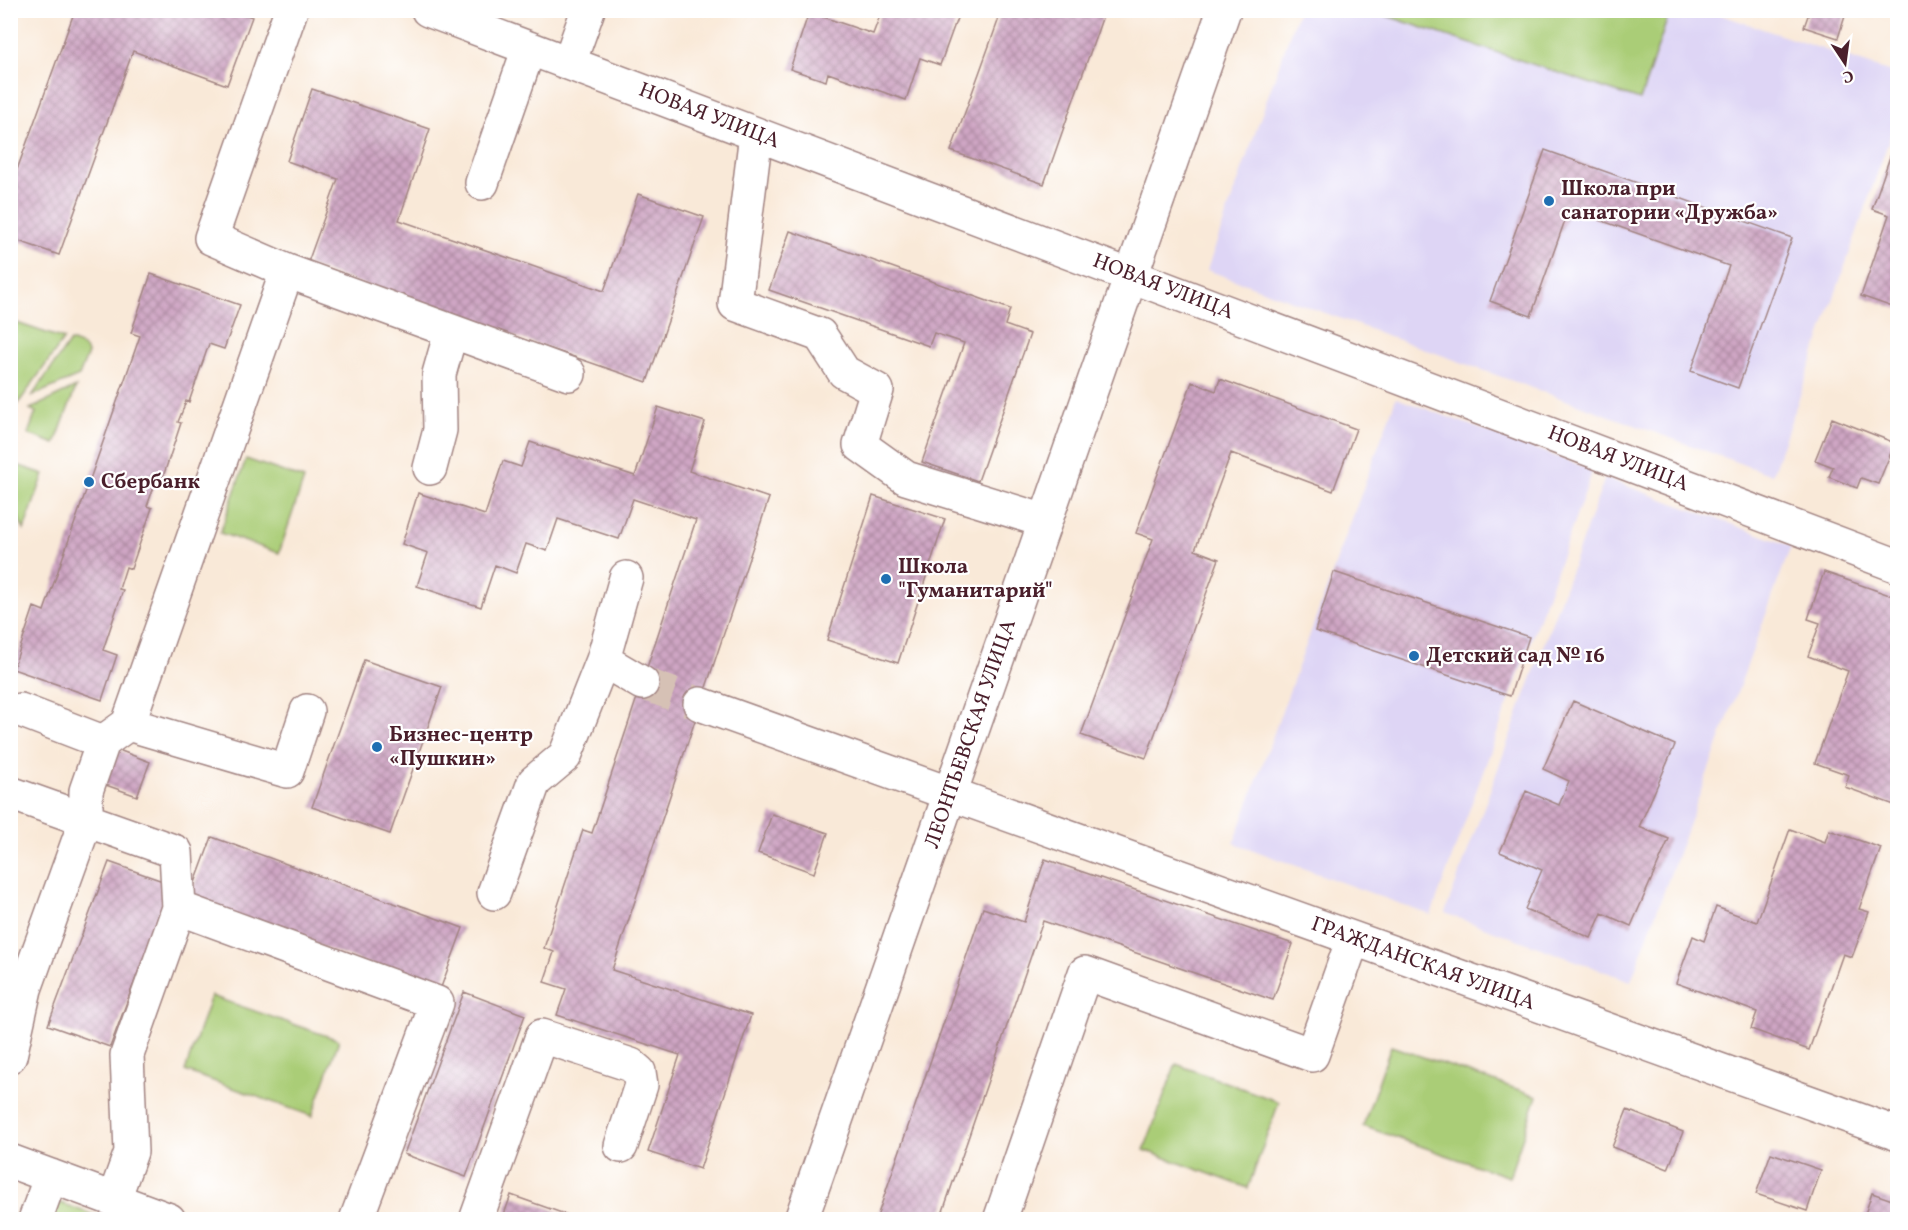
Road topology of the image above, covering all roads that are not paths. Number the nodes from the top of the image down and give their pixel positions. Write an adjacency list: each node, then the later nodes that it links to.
1 (291, 10): 9 (street)
2 (429, 10): 5 (street, НОВАЯ УЛИЦА)
3 (588, 10): 6 (street)
4 (1224, 10): 10 (street, ЛЕОНТЬЕВСКАЯ УЛИЦА)
5 (529, 48): 6 (street, НОВАЯ УЛИЦА); 8 (street)
6 (569, 63): 7 (street, НОВАЯ УЛИЦА)
7 (756, 134): 10 (street, НОВАЯ УЛИЦА); 14 (street)
8 (482, 183)
9 (287, 271): 11 (street); 22 (street)
10 (1131, 275): 14 (street, ЛЕОНТЬЕВСКАЯ УЛИЦА); 15 (street, НОВАЯ УЛИЦА)
11 (451, 332): 12 (street); 13 (street)
12 (569, 374)
13 (430, 468)
14 (1046, 521): 24 (street, ЛЕОНТЬЕВСКАЯ УЛИЦА)
15 (1898, 566)
16 (626, 578): 17 (street)
17 (603, 660): 18 (street); 26 (street)
18 (642, 683)
19 (700, 704): 24 (street, ГРАЖДАНСКАЯ УЛИЦА)
20 (20, 710): 22 (street)
21 (307, 711): 22 (street)
22 (116, 733): 25 (street)
23 (10, 793): 25 (street)
24 (949, 795): 28 (street, ГРАЖДАНСКАЯ УЛИЦА); 40 (street, ЛЕОНТЬЕВСКАЯ УЛИЦА)
25 (86, 820): 27 (street); 29 (street)
26 (494, 893)
27 (179, 908): 35 (street); 38 (street)
28 (1353, 939): 31 (street, ГРАЖДАНСКАЯ УЛИЦА); 41 (street)
29 (18, 986): 30 (street)
30 (10, 1056)
31 (1898, 1134)
32 (621, 1146): 39 (street)
33 (10, 1161): 34 (street)
34 (51, 1176): 35 (street); 36 (street)
35 (114, 1199): 37 (street)
36 (35, 1220)
37 (168, 1220)
38 (356, 1220)
39 (476, 1220)
40 (801, 1220)
41 (1000, 1220)

